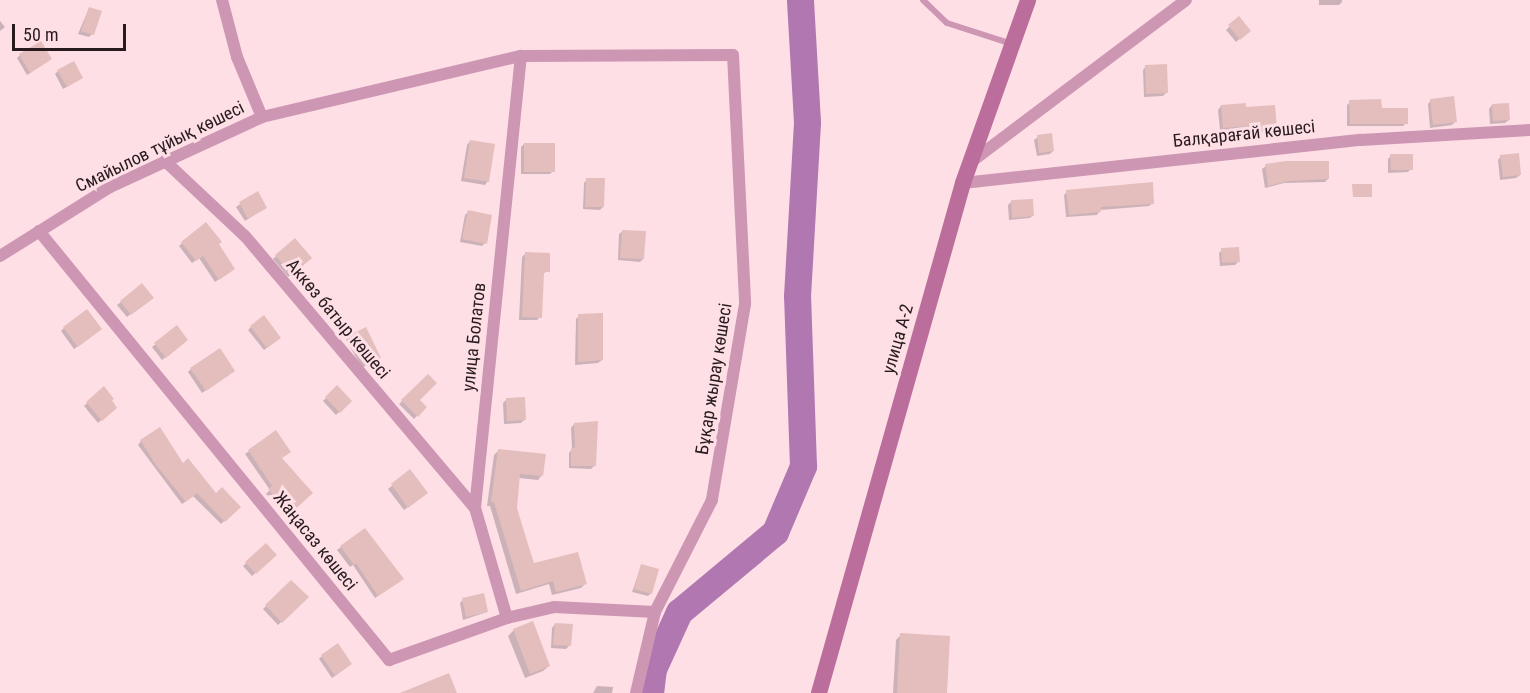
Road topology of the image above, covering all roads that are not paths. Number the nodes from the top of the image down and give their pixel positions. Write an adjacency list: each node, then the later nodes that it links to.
1 (222, 0): 7 (street, Смайылов тұйық көшесі)
2 (923, 0): 5 (lane)
3 (1028, 0): 5 (main road, улица А-2)
4 (1186, 0): 10 (street)
5 (1012, 44): 10 (main road, улица А-2)
6 (521, 56): 7 (street); 14 (street, улица Болатов); 15 (street, Бұқар жырау көшесі)
7 (262, 117): 9 (street, Смайылов тұйық көшесі)
8 (1530, 130): 11 (street, Балқарағай көшесі)
9 (165, 161): 12 (street, Смайылов тұйық көшесі); 14 (street, Аккөз батыр көшесі)
10 (971, 162): 11 (main road, улица А-2)
11 (963, 183): 18 (main road, улица А-2)
12 (39, 231): 13 (street, Смайылов тұйық көшесі); 16 (street, Жаңасаз көшесі)
13 (0, 256)
14 (475, 508): 16 (street, улица Болатов)
15 (655, 612): 16 (street, Жаңасаз көшесі); 17 (street, Бұқар жырау көшесі)
16 (507, 618)
17 (636, 693)
18 (819, 693)

